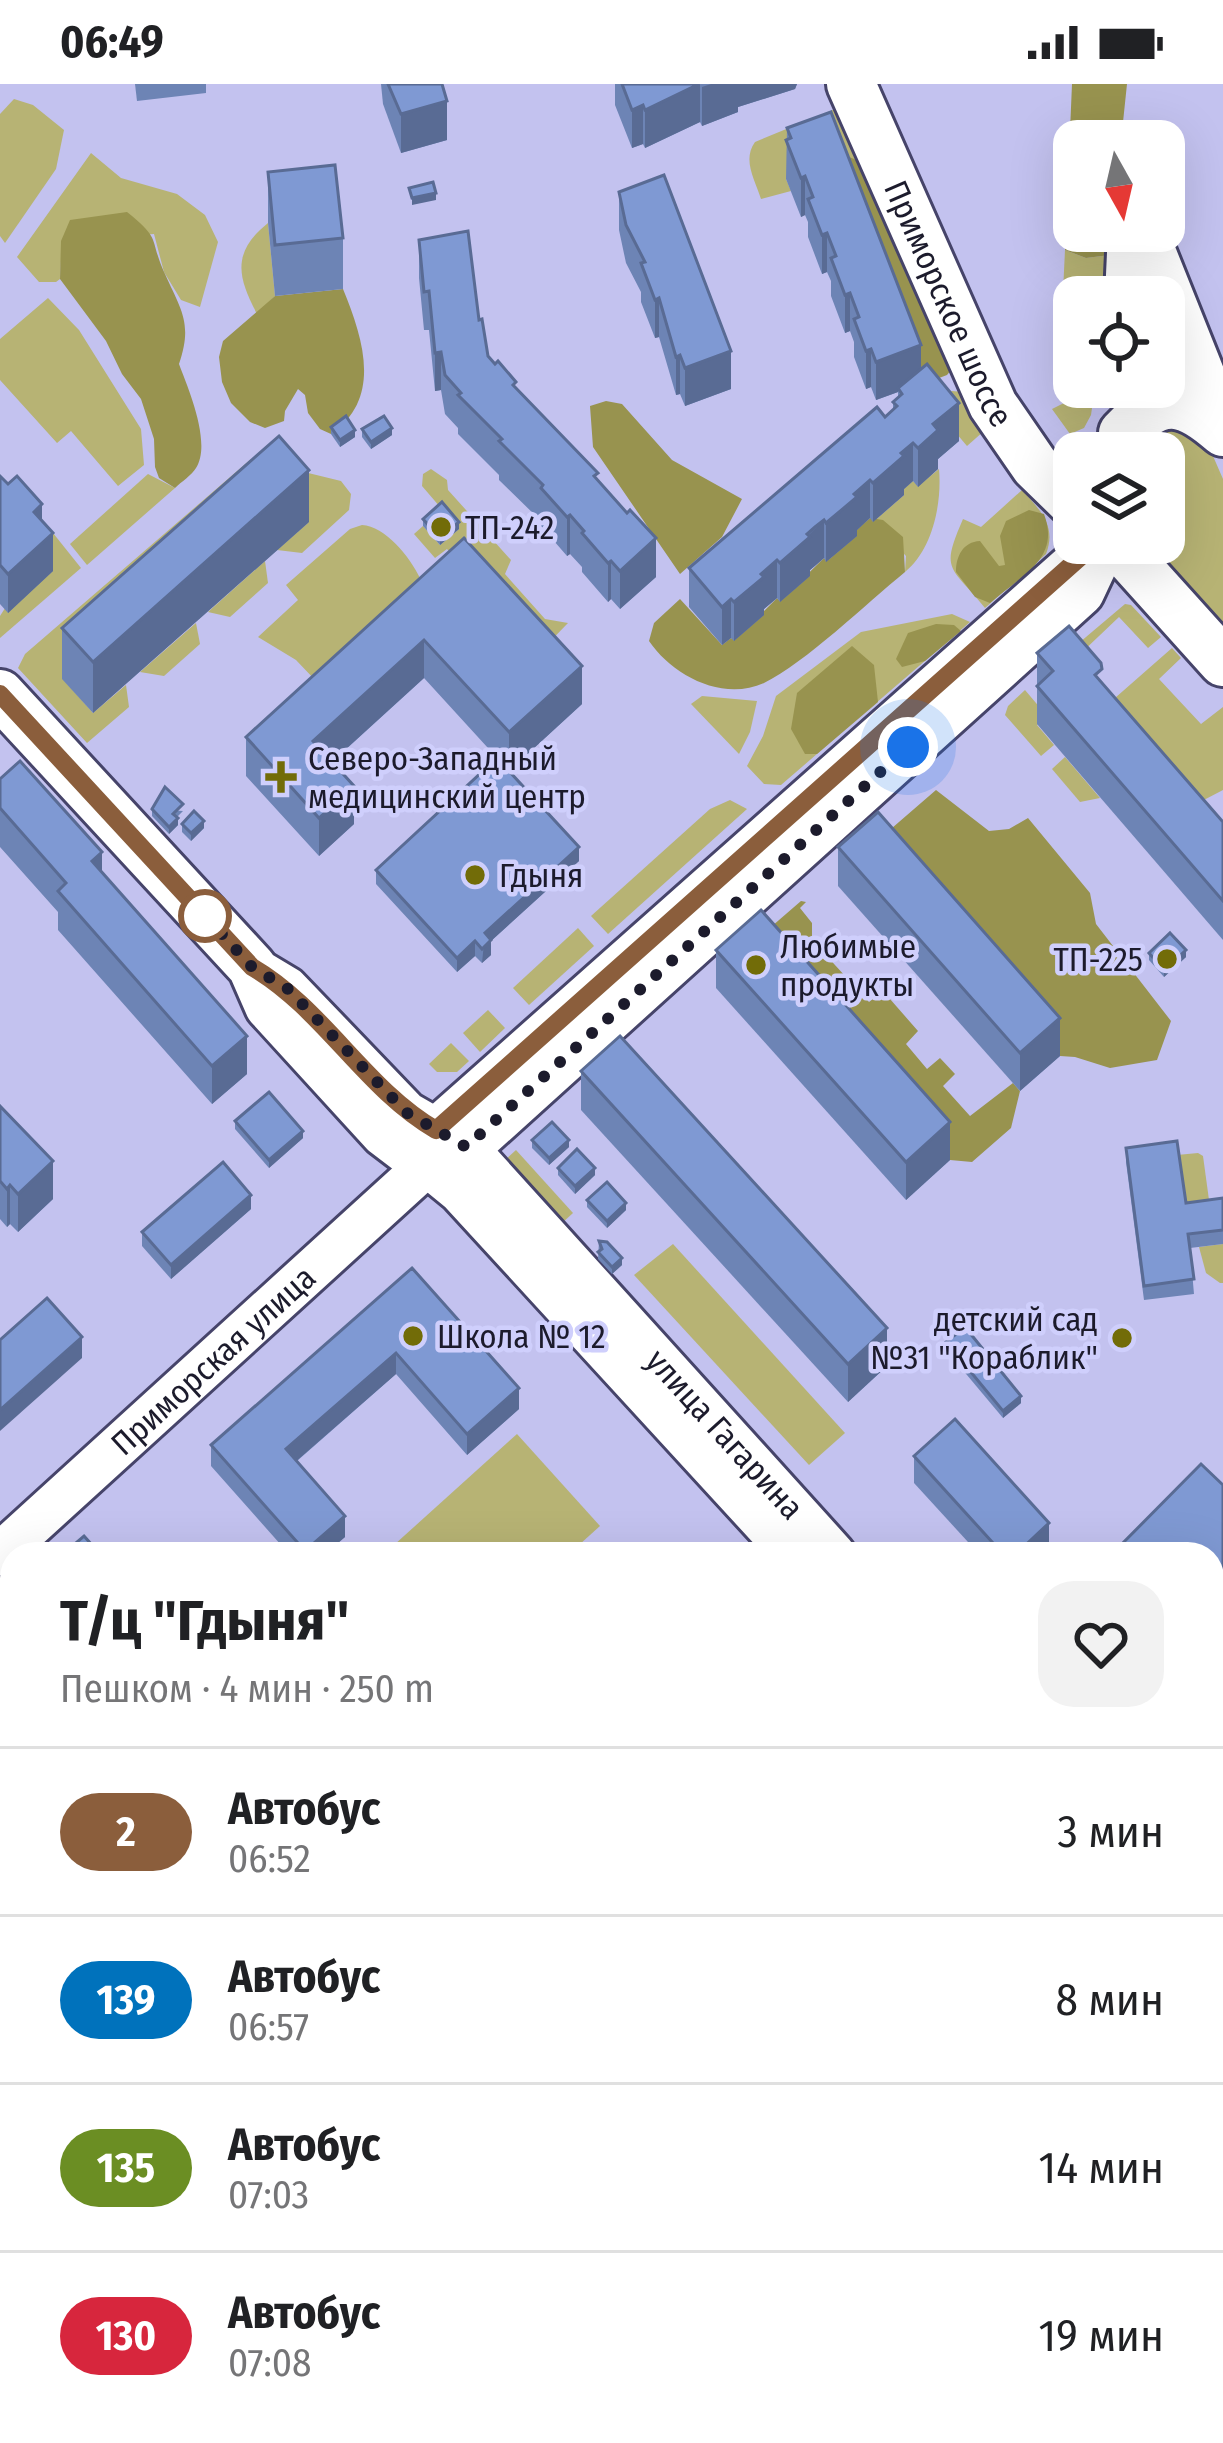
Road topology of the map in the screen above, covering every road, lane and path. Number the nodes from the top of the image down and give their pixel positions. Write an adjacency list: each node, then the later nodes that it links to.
1 (851, 84): 5 (main road, Приморское шоссе)
2 (1151, 252): 4 (main road)
3 (1123, 424): 4 (main road)
4 (1223, 432)
5 (1053, 483)
6 (1091, 564): 10 (main road, Приморская улица)
7 (1135, 564): 8 (main road)
8 (1220, 656)
9 (0, 694): 10 (main road, улица Гагарина)
10 (443, 1147): 11 (main road, Приморская улица); 12 (main road, улица Гагарина); 13 (main road, улица Гагарина)
11 (13, 1542)
12 (781, 1542)
13 (822, 1542)

